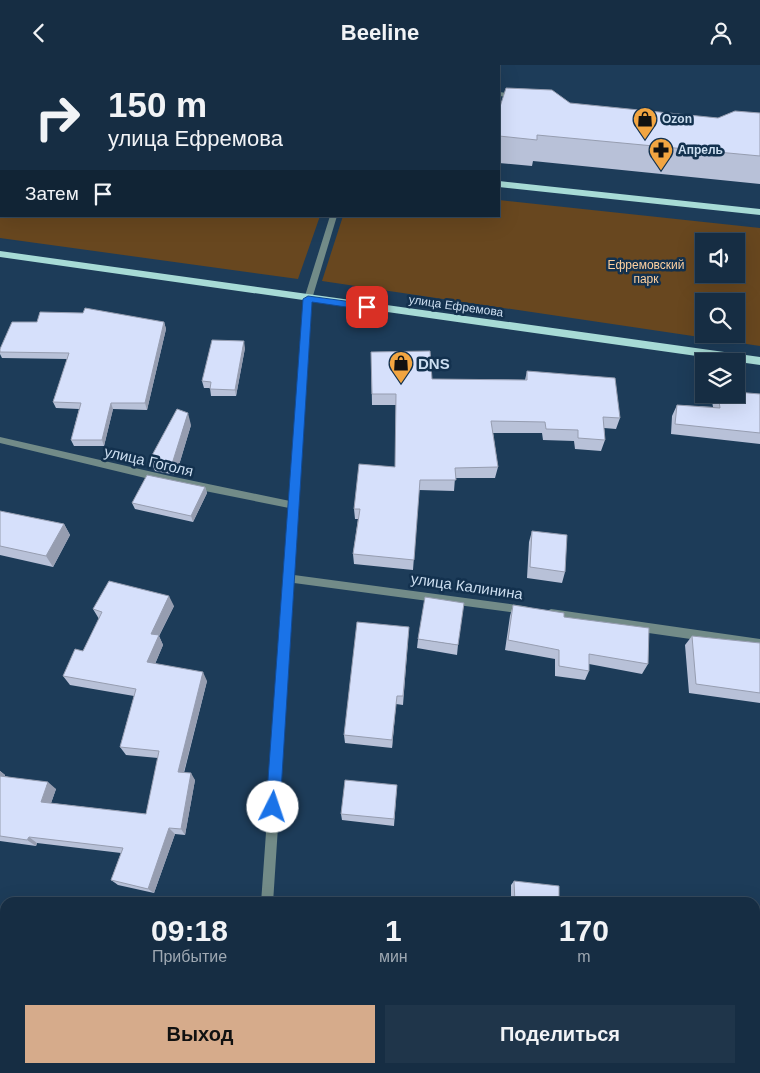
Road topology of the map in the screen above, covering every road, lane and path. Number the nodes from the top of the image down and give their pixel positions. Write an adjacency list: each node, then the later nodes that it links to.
1 (500, 94): 2 (street)
2 (526, 97)
3 (500, 184): 4 (main road)
4 (760, 212)
5 (334, 217): 7 (street)
6 (0, 254): 7 (main road, улица Ефремова)
7 (308, 299): 8 (main road, улица Ефремова); 10 (street)
8 (760, 361)
9 (0, 440): 10 (street, улица Гоголя)
10 (293, 505): 11 (street)
11 (288, 578): 12 (street, улица Калинина); 13 (street)
12 (760, 644)
13 (267, 897)

